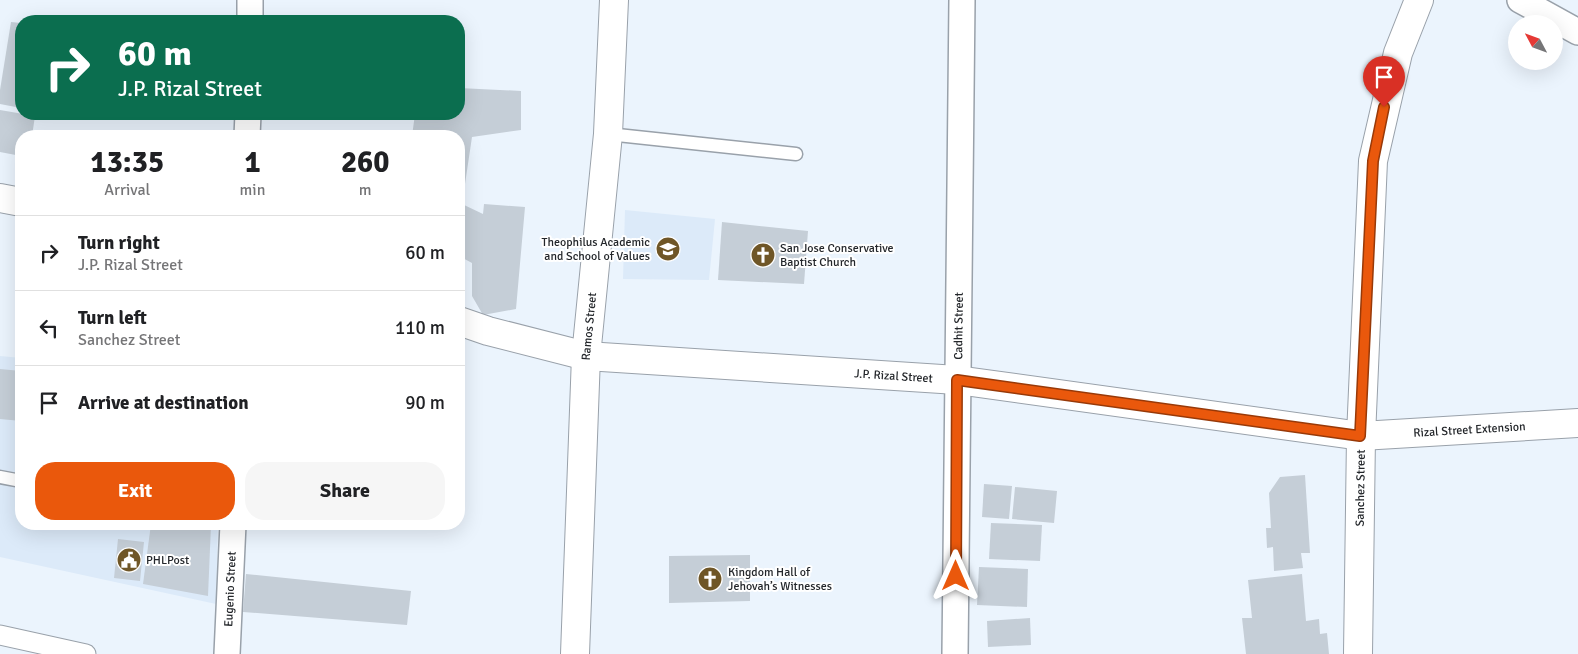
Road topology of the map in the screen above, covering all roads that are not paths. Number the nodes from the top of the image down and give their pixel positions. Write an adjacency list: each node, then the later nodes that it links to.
1 (250, 0): 6 (street)
2 (614, 0): 8 (street, Ramos Street)
3 (962, 0): 14 (street, Cadhit Street)
4 (1419, 0): 16 (street, Sanchez Street)
5 (1520, 0): 7 (street)
6 (250, 15)
7 (1578, 32)
8 (608, 134): 9 (lane); 13 (street, Ramos Street)
9 (796, 154)
10 (0, 198): 11 (street)
11 (15, 201)
12 (465, 323): 13 (street, J.P. Rizal Street)
13 (586, 356): 14 (street, J.P. Rizal Street); 23 (street, Ramos Street)
14 (957, 380): 16 (street, J.P. Rizal Street); 24 (street, Cadhit Street)
15 (1578, 424): 16 (street, Rizal Street Extension)
16 (1360, 436): 25 (street, Sanchez Street)
17 (0, 477): 18 (lane)
18 (15, 480)
19 (233, 530): 22 (street, Eugenio Street)
20 (0, 635): 21 (street)
21 (86, 654)
22 (227, 654)
23 (575, 654)
24 (955, 654)
25 (1358, 654)

